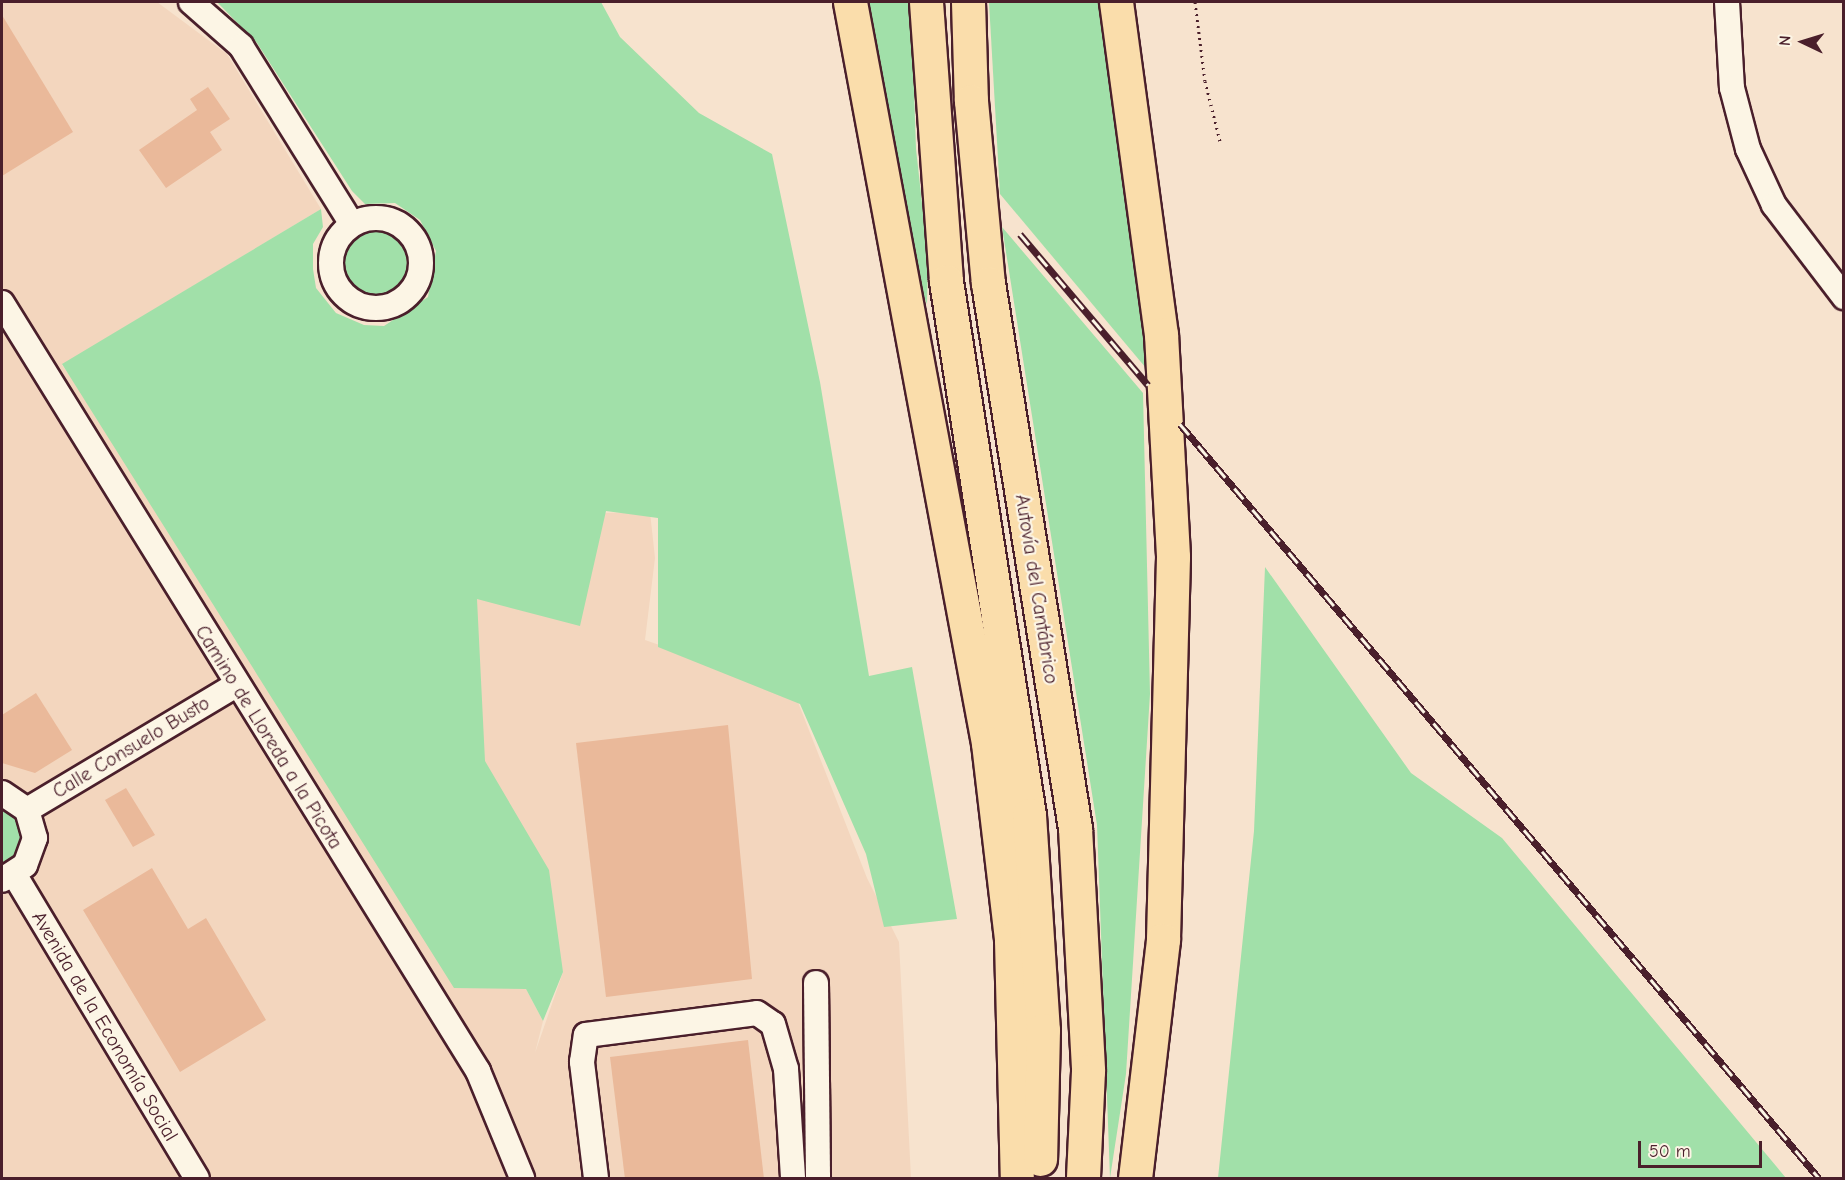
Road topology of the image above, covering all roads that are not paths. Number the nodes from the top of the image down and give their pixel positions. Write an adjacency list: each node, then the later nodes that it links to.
1 (191, 2): 7 (street)
2 (850, 2): 20 (highway)
3 (926, 2): 21 (highway, Autovía del Cantábrico)
4 (968, 2): 22 (highway, Autovía del Cantábrico)
5 (1116, 2): 23 (highway)
6 (1727, 2): 8 (street)
7 (352, 224)
8 (1844, 297)
9 (2, 303): 10 (street, Camino de Lloreda a la Picota)
10 (236, 684): 12 (street, Calle Consuelo Busto); 16 (street, Camino de Lloreda a la Picota)
11 (2, 793): 12 (street)
12 (27, 810): 13 (street)
13 (8, 877): 15 (street, Avenida de la Economía Social)
14 (816, 983): 19 (street)
15 (197, 1179)
16 (522, 1179)
17 (596, 1179): 18 (street)
18 (793, 1179)
19 (818, 1179)
20 (1017, 1179)
21 (1039, 1179)
22 (1083, 1179)
23 (1135, 1179)

